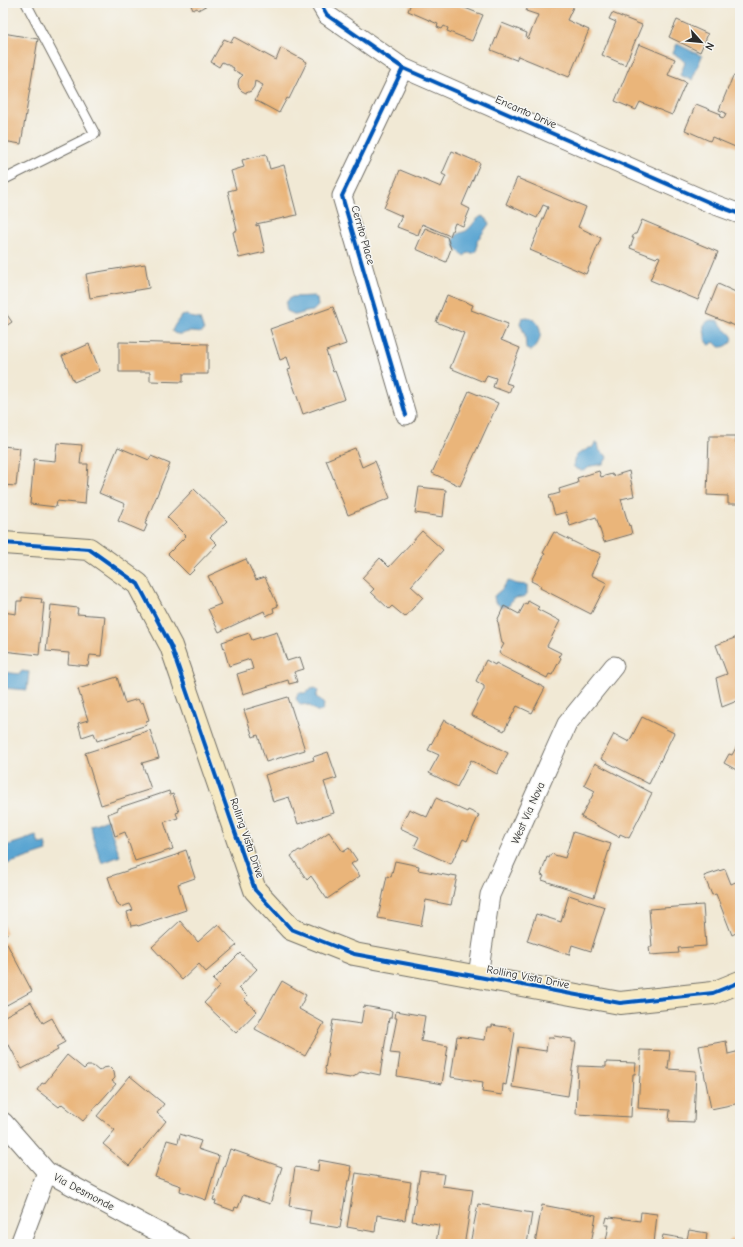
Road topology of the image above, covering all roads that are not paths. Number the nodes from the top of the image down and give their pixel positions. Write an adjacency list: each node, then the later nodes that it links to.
1 (26, 3): 4 (lane)
2 (320, 3): 3 (street, Encanto Drive)
3 (403, 68): 5 (street, Encanto Drive); 6 (street, Cerrito Place)
4 (3, 180)
5 (740, 214)
6 (406, 414)
7 (3, 543): 9 (street, Rolling Vista Drive)
8 (614, 666): 9 (street, West Via Nova)
9 (478, 976): 10 (street, Rolling Vista Drive)
10 (740, 982)
11 (3, 1122): 12 (street, Via Desmonde)
12 (47, 1172): 13 (street); 14 (street, Via Desmonde)
13 (20, 1244)
14 (180, 1244)

